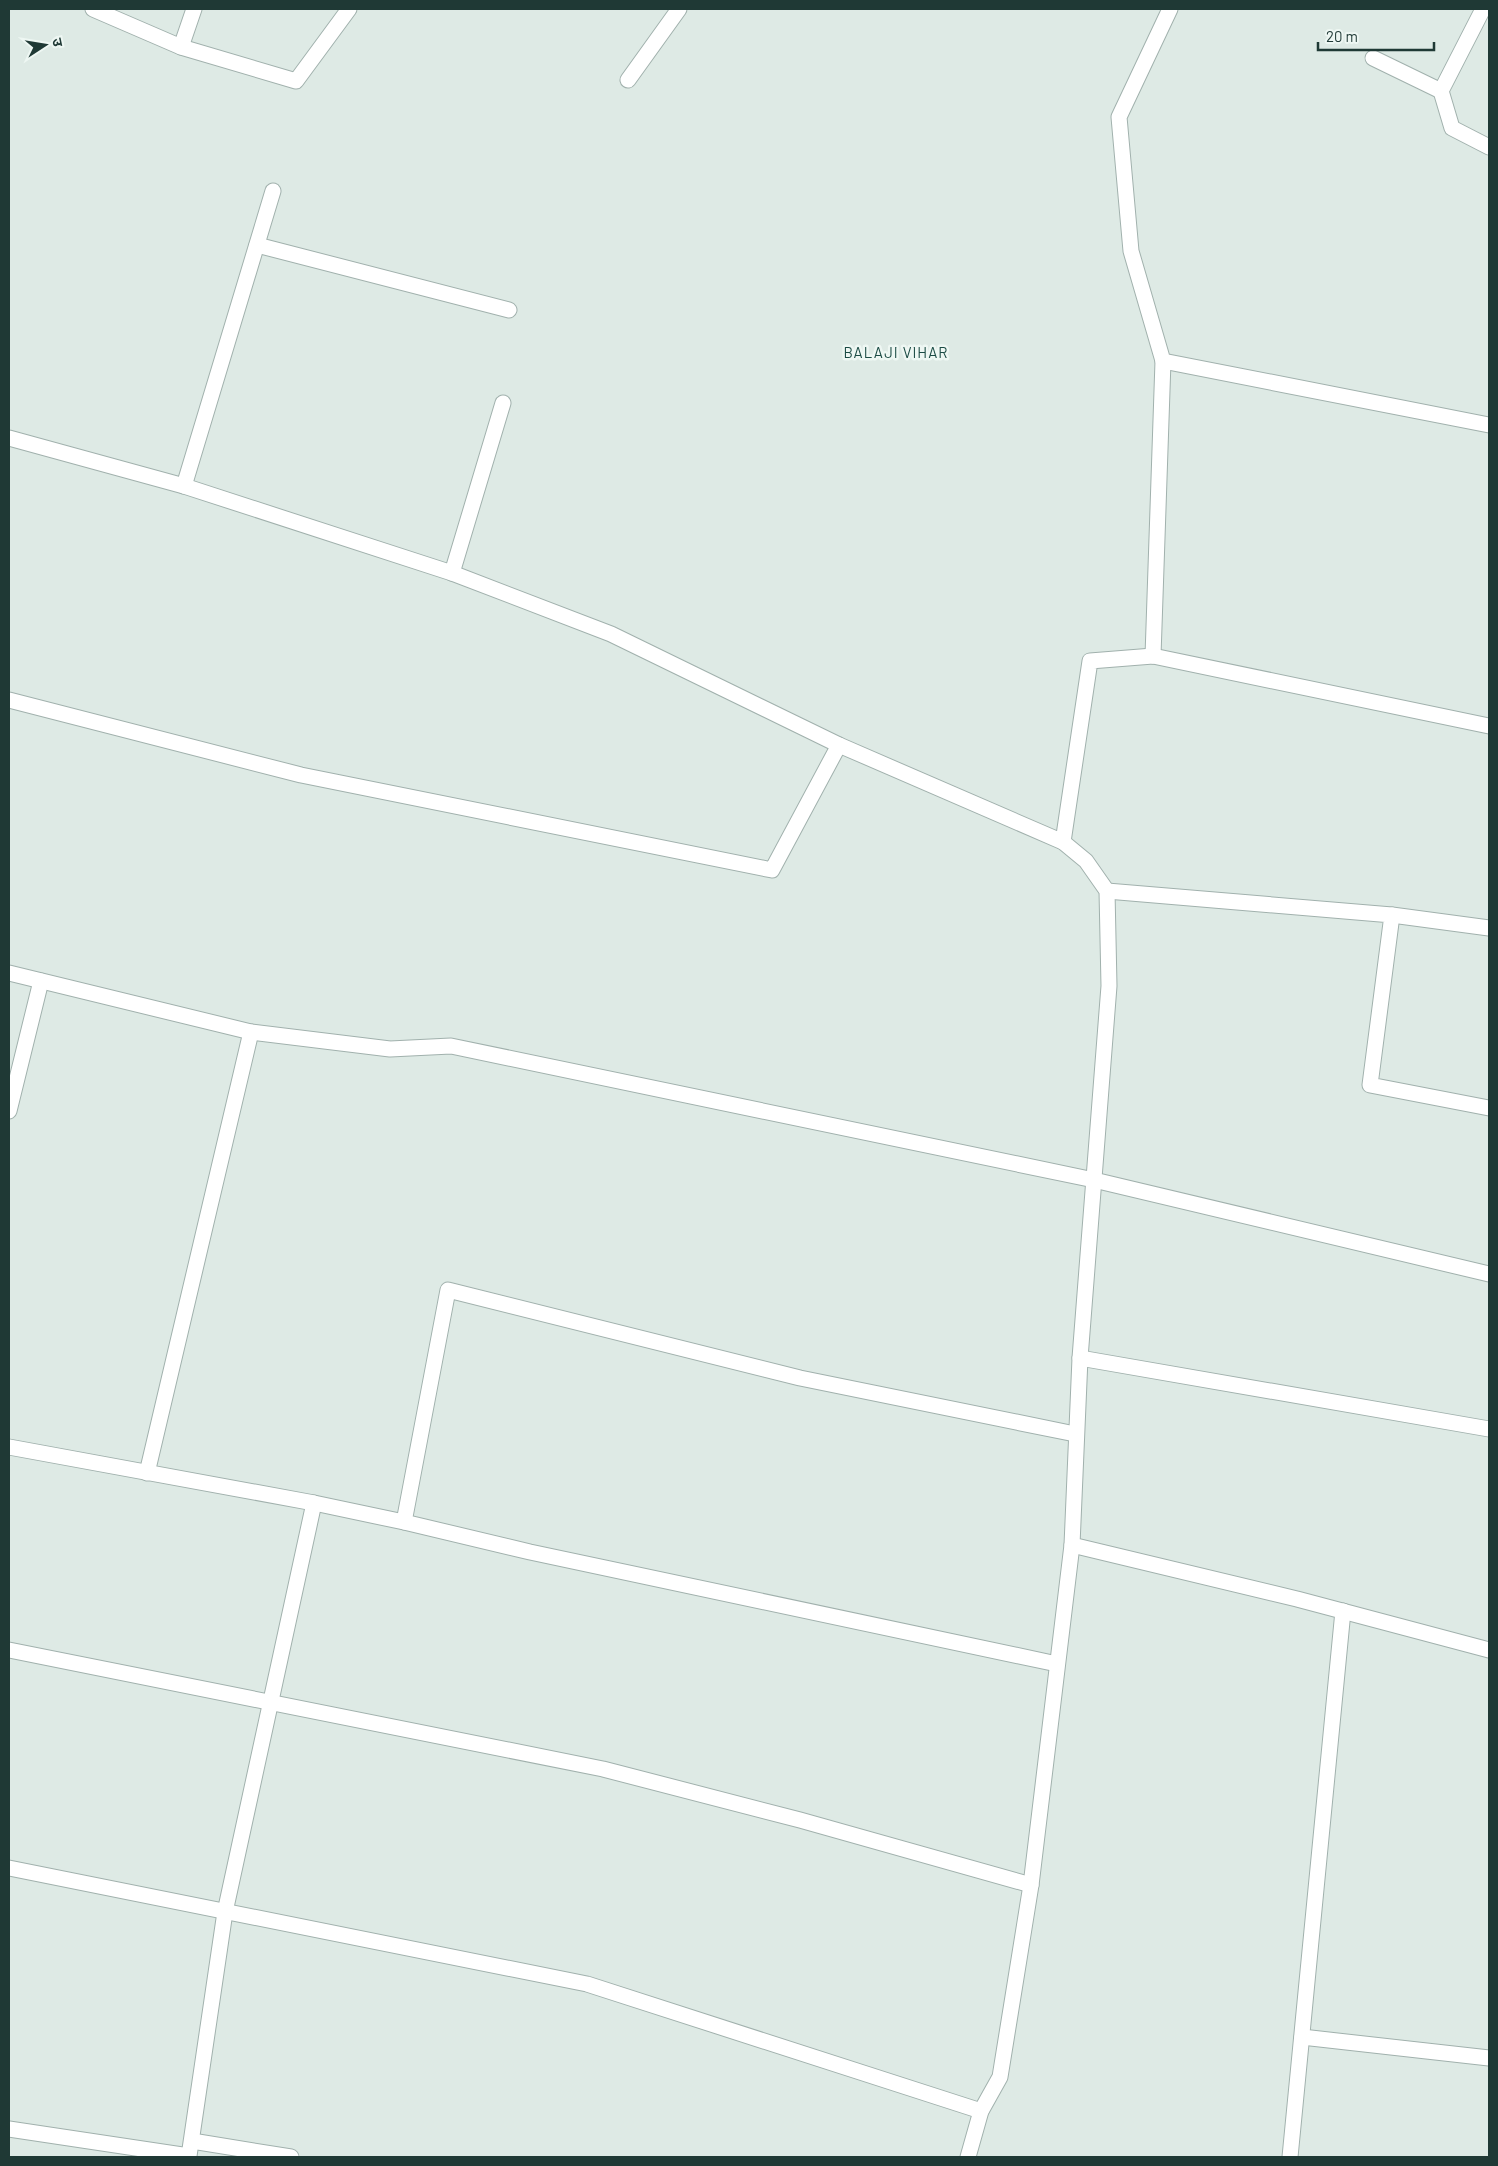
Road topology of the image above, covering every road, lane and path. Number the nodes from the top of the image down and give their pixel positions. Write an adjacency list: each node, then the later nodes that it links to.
1 (93, 9): 7 (street)
2 (194, 9): 7 (street)
3 (349, 9): 7 (street)
4 (679, 9): 9 (street)
5 (1170, 9): 15 (street)
6 (1483, 9): 10 (street)
7 (182, 47)
8 (1374, 58): 10 (street)
9 (628, 80)
10 (1441, 91): 11 (street)
11 (1489, 147)
12 (274, 191): 13 (street)
13 (257, 245): 14 (street); 19 (street)
14 (508, 310)
15 (1164, 362): 17 (street); 21 (street)
16 (503, 403): 20 (street)
17 (1489, 425)
18 (9, 438): 19 (street)
19 (184, 486): 20 (street)
20 (452, 573): 24 (street)
21 (1153, 656): 23 (street); 25 (street)
22 (9, 700): 24 (street)
23 (1489, 726)
24 (839, 745): 25 (street)
25 (1063, 842): 26 (street)
26 (1107, 891): 27 (street); 34 (street)
27 (1392, 915): 28 (street); 32 (street)
28 (1489, 928)
29 (9, 973): 30 (street)
30 (41, 981): 31 (street); 33 (street)
31 (251, 1032): 34 (street); 40 (street)
32 (1489, 1108)
33 (9, 1110)
34 (1094, 1180): 35 (street); 36 (street)
35 (1489, 1274)
36 (1080, 1358): 37 (street); 38 (street)
37 (1489, 1429)
38 (1075, 1434): 42 (street); 43 (street)
39 (9, 1447): 40 (street)
40 (147, 1474): 41 (street)
41 (314, 1503): 42 (street); 48 (street)
42 (404, 1522): 47 (street)
43 (1072, 1545): 44 (street); 47 (street)
44 (1343, 1611): 46 (street); 52 (street)
45 (9, 1650): 48 (street)
46 (1489, 1650)
47 (1057, 1664): 50 (street)
48 (272, 1702): 50 (street); 51 (street)
49 (9, 1868): 51 (street)
50 (1031, 1884): 54 (street)
51 (225, 1912): 54 (street); 56 (street)
52 (1302, 2037): 53 (street); 60 (street)
53 (1489, 2058)
54 (981, 2111): 59 (street)
55 (9, 2128): 57 (street)
56 (192, 2140): 57 (street); 58 (street)
57 (189, 2157)
58 (291, 2157)
59 (968, 2157)
60 (1290, 2157)

